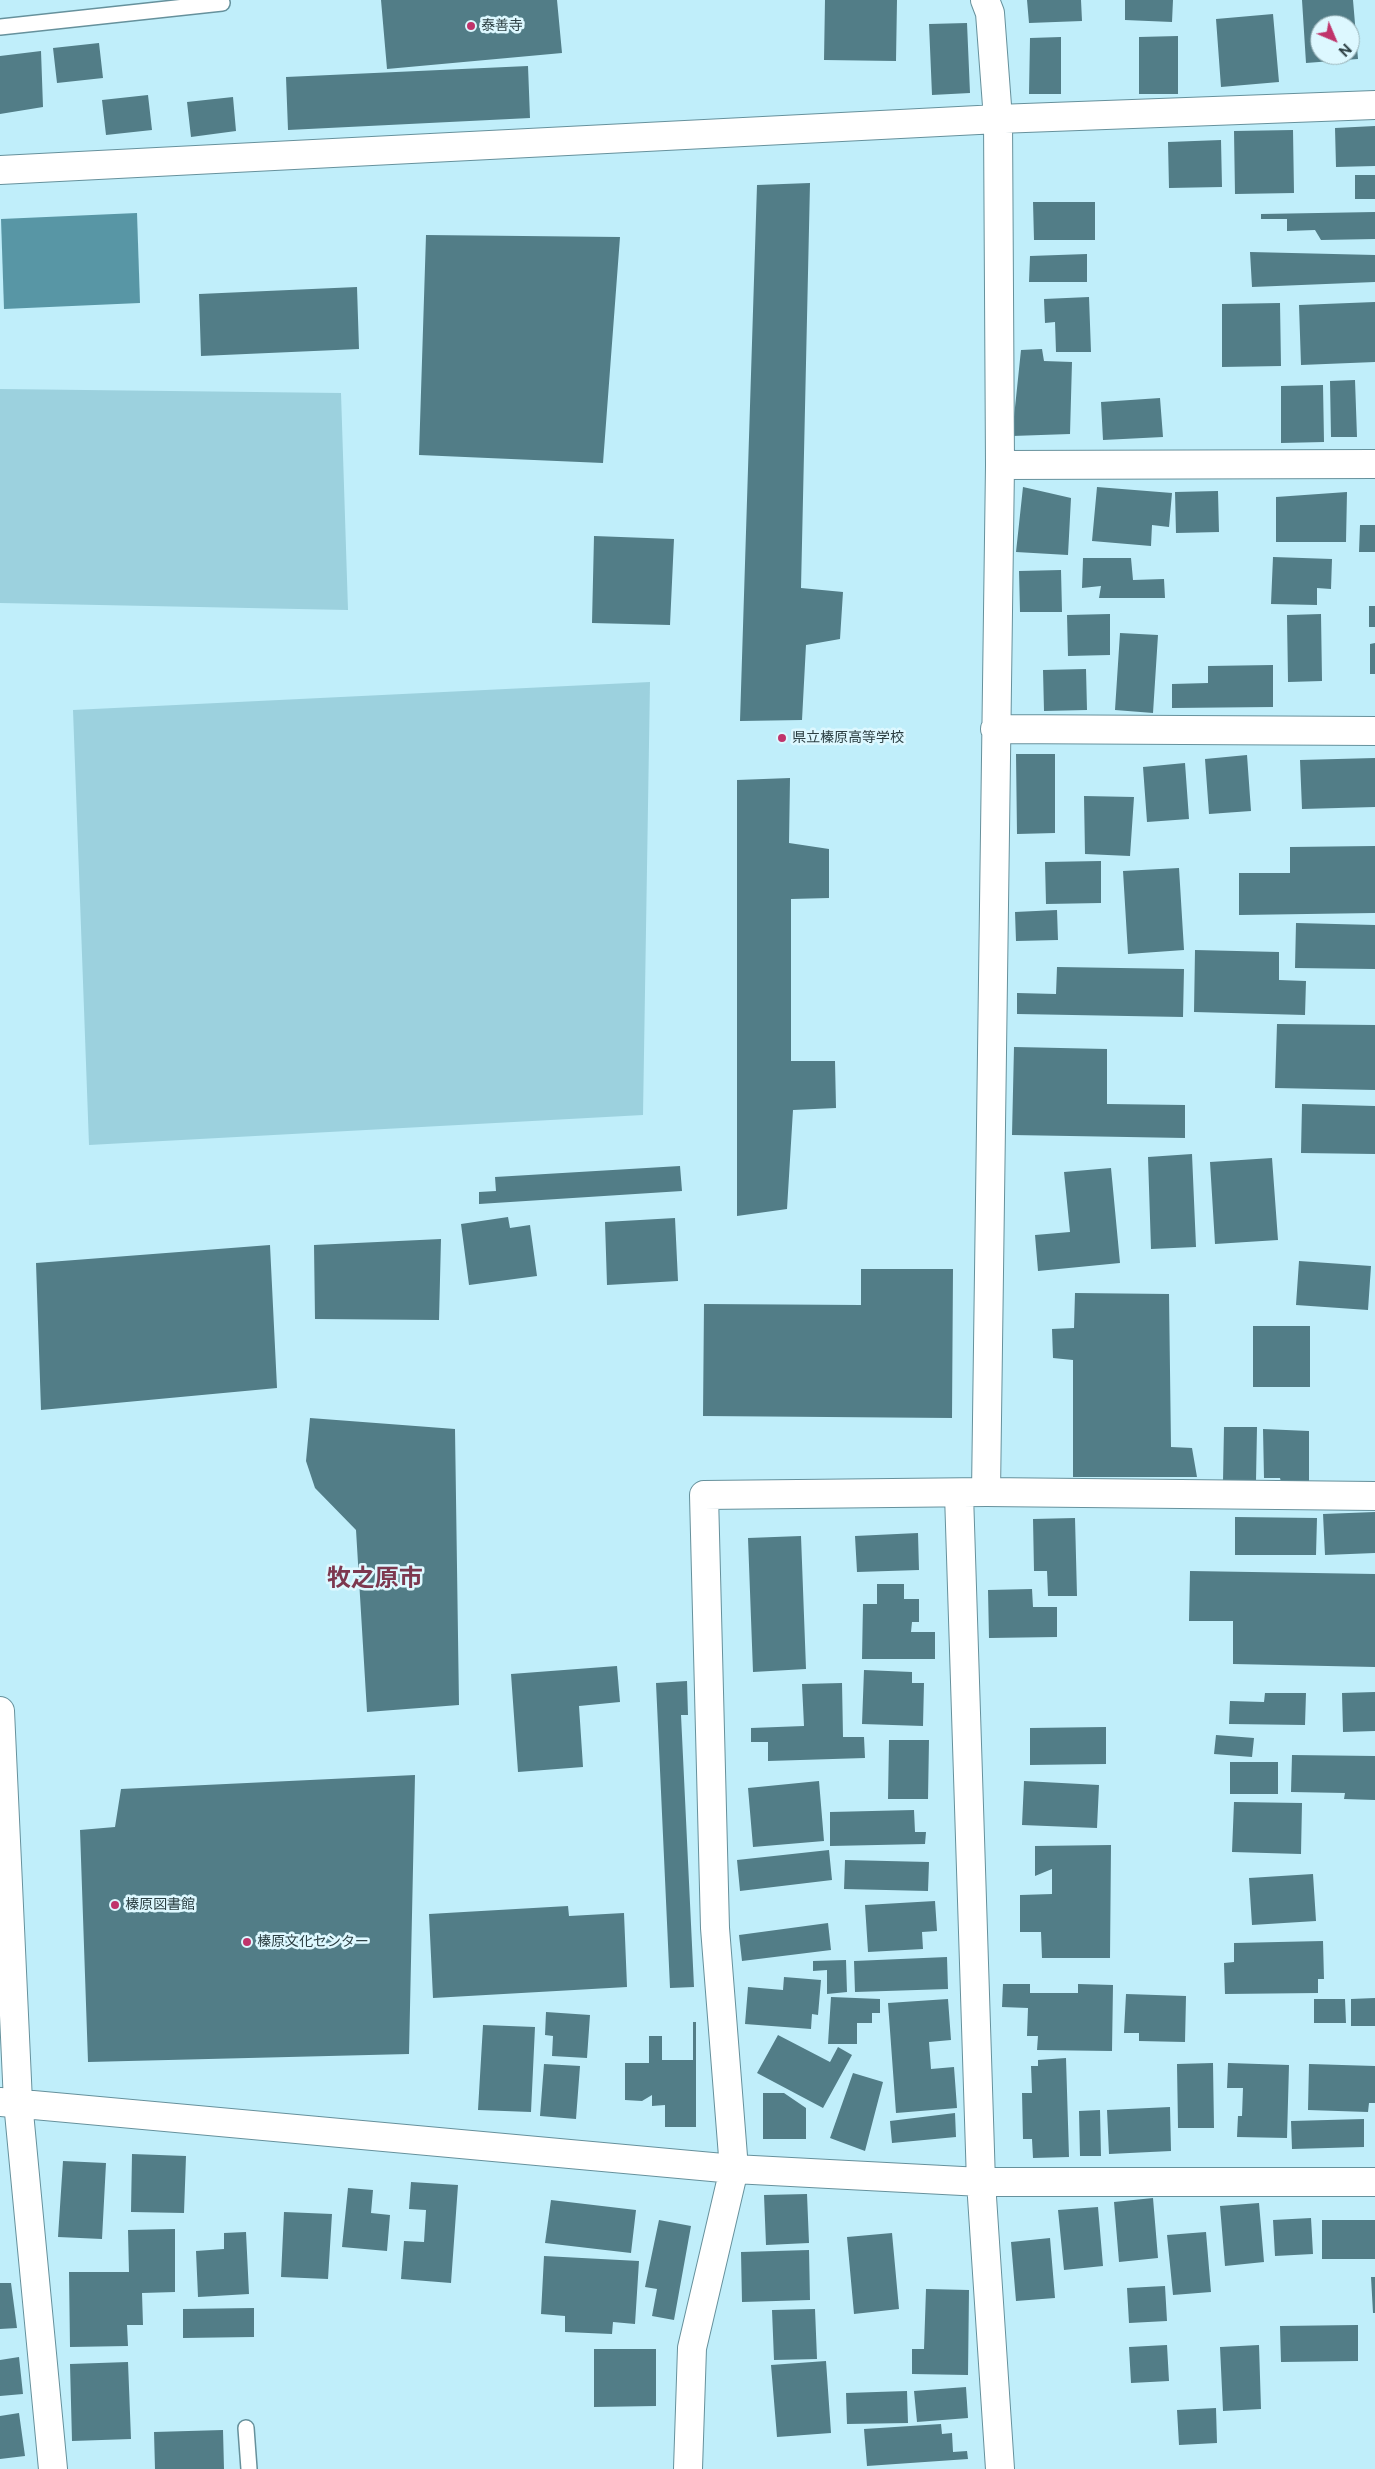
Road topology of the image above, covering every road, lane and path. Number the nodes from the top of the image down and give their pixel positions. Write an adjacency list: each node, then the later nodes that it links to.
1 (985, 0): 5 (street)
2 (222, 3): 3 (lane)
3 (0, 27)
4 (1375, 105): 5 (street)
5 (998, 119): 6 (street); 8 (street)
6 (0, 170)
7 (1375, 464): 8 (street)
8 (1000, 465): 9 (street)
9 (995, 729): 10 (street); 11 (street)
10 (1375, 731)
11 (986, 1492): 12 (street); 13 (street)
12 (959, 1494): 16 (street); 17 (street)
13 (1375, 1496)
14 (0, 1711): 15 (street)
15 (9, 2102): 16 (street); 20 (street)
16 (734, 2169): 17 (street); 22 (street)
17 (981, 2182): 18 (street); 23 (street)
18 (1375, 2182)
19 (246, 2428): 21 (lane)
20 (52, 2469)
21 (249, 2469)
22 (688, 2469)
23 (1000, 2469)

